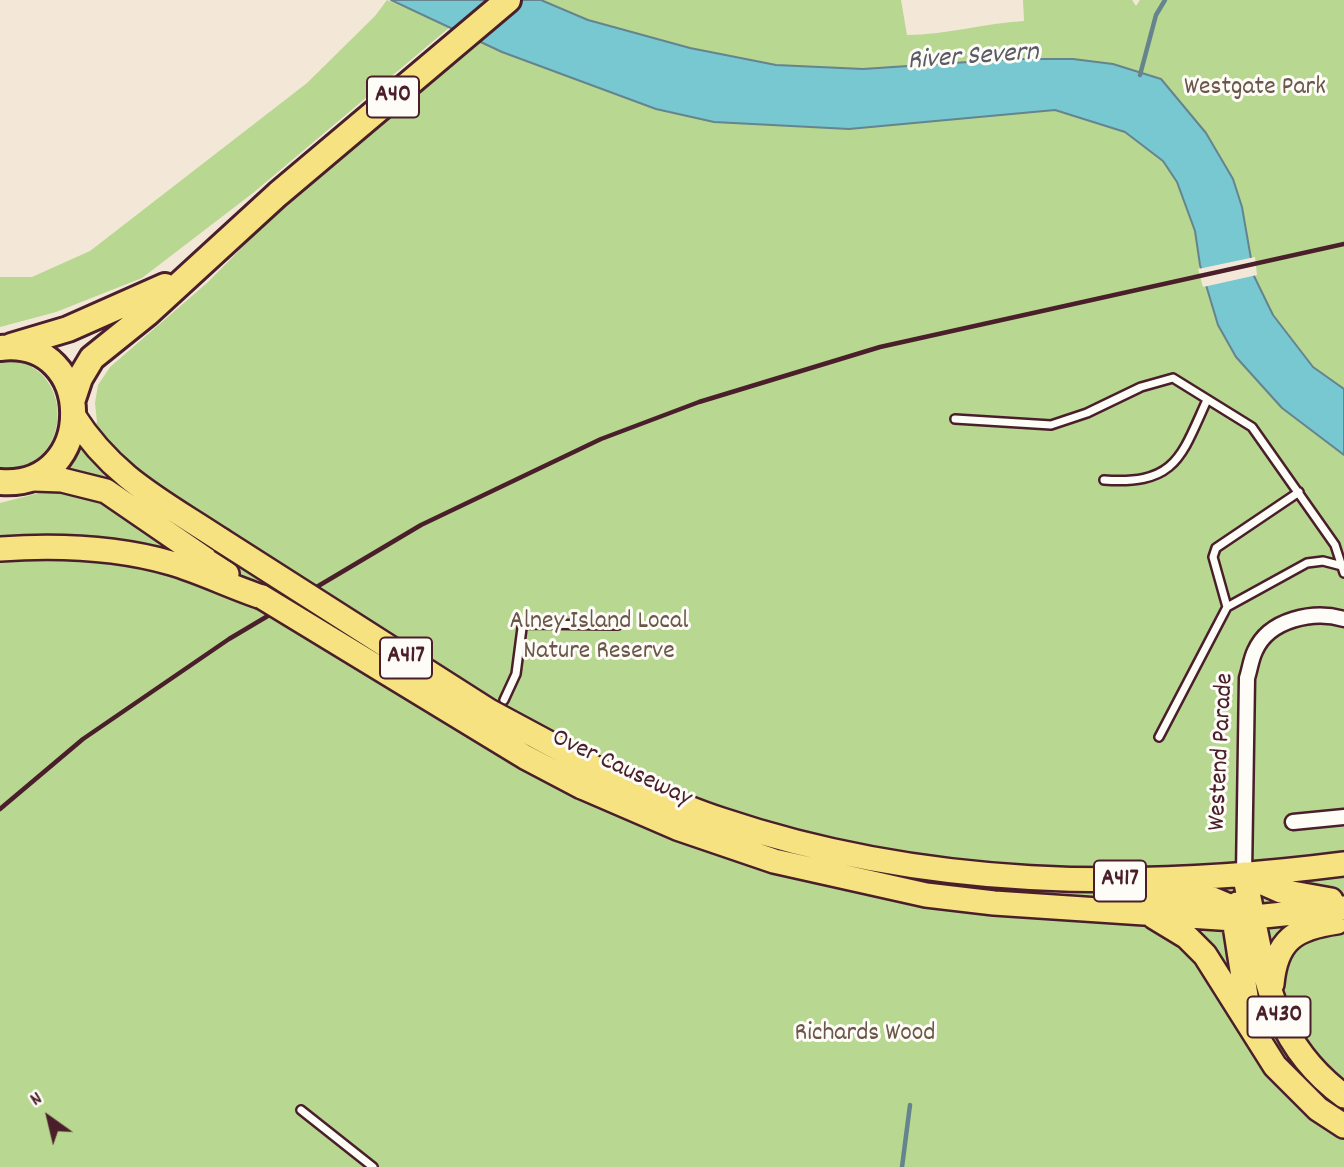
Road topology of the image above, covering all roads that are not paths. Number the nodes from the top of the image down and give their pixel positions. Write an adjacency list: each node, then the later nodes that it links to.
1 (508, 0): 2 (highway, A40)
2 (188, 274): 3 (highway, A40); 5 (highway, A40)
3 (4, 348): 5 (highway, A40)
4 (1207, 400): 6 (lane); 8 (lane); 11 (lane)
5 (73, 407): 7 (highway, A40); 20 (main road, Over Causeway / A417, bridge)
6 (955, 419)
7 (30, 480): 9 (highway); 10 (highway, A40); 13 (main road)
8 (1104, 480)
9 (0, 482)
10 (0, 492)
11 (1299, 492): 14 (lane); 15 (lane)
12 (0, 549): 13 (main road)
13 (205, 568): 20 (main road, Over Causeway / A417, bridge)
14 (1343, 570): 15 (lane)
15 (1227, 607): 19 (lane)
16 (1344, 619): 25 (street, Westend Parade)
17 (618, 625): 18 (lane)
18 (504, 700)
19 (1158, 737)
20 (588, 778): 23 (main road, Over Causeway / A417)
21 (1344, 817): 22 (street)
22 (1293, 822)
23 (717, 831): 26 (main road, Over Causeway / A417); 29 (main road, Over Causeway / A417)
24 (1344, 864): 25 (main road, A417)
25 (1244, 874): 26 (main road, Over Causeway / A417); 27 (main road, A417); 30 (main road)
26 (1039, 880): 30 (main road, A417)
27 (1344, 901)
28 (1344, 908): 30 (main road, A417)
29 (1148, 914): 30 (main road, Over Causeway / A417); 33 (main road, A430)
30 (1241, 915): 32 (main road, A430); 33 (main road, A430)
31 (1344, 921): 32 (main road)
32 (1270, 999): 34 (main road, A430)
33 (1252, 1031): 36 (main road, A430)
34 (1344, 1096)
35 (301, 1110): 37 (lane)
36 (1344, 1126)
37 (373, 1167)

